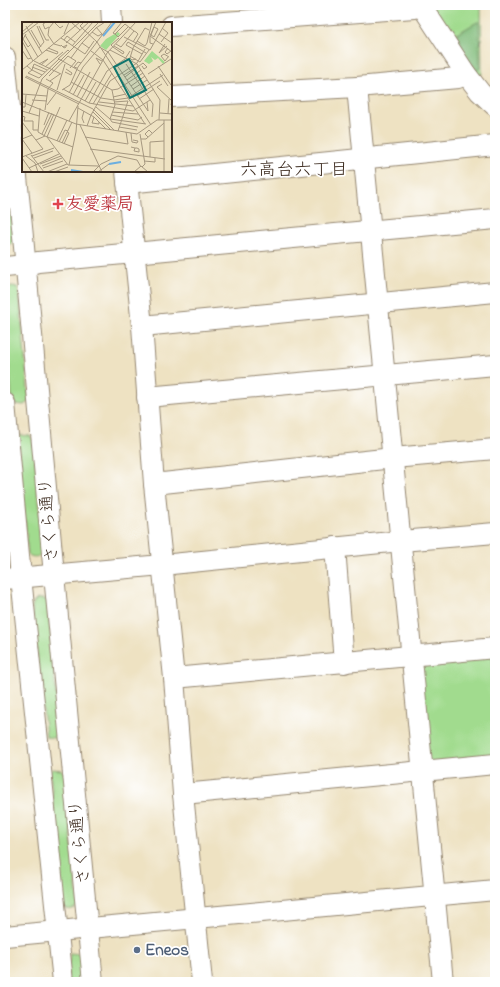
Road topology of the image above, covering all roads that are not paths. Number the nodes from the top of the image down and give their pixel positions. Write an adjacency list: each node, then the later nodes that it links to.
1 (111, 5): 3 (street)
2 (420, 5): 4 (street); 6 (street)
3 (112, 22)
4 (172, 26)
5 (5, 57): 16 (street, さくら通り)
6 (466, 74): 7 (street); 9 (street)
7 (357, 87): 8 (street); 11 (street)
8 (172, 97)
9 (495, 106)
10 (495, 145): 11 (street)
11 (364, 158): 12 (street); 14 (street)
12 (127, 177): 15 (street)
13 (495, 218): 14 (street)
14 (371, 230): 15 (street); 19 (street)
15 (134, 253): 16 (street); 20 (street)
16 (26, 265): 17 (street); 32 (street, さくら通り)
17 (5, 267)
18 (495, 292): 19 (street)
19 (378, 304): 20 (street); 22 (street)
20 (142, 326): 23 (street)
21 (495, 365): 22 (street)
22 (386, 376): 23 (street); 26 (street)
23 (147, 397): 27 (street)
24 (5, 403): 33 (street, さくら通り)
25 (495, 449): 26 (street)
26 (393, 458): 27 (street); 29 (street)
27 (154, 484): 31 (street)
28 (495, 533): 29 (street)
29 (401, 541): 30 (street); 35 (street)
30 (335, 547): 31 (street); 36 (street)
31 (162, 565): 32 (street); 37 (street)
32 (54, 575): 33 (street); 44 (street, さくら通り)
33 (13, 578): 45 (street, さくら通り)
34 (495, 648): 35 (street)
35 (412, 656): 36 (street); 39 (street)
36 (344, 663): 37 (street)
37 (174, 678): 40 (street)
38 (495, 764): 39 (street)
39 (423, 771): 40 (street); 42 (street)
40 (183, 794): 43 (street)
41 (495, 890): 42 (street)
42 (435, 896): 43 (street); 50 (street)
43 (196, 918): 44 (street); 49 (street)
44 (88, 929): 45 (street); 48 (street, さくら通り)
45 (58, 932): 46 (street); 47 (street, さくら通り)
46 (5, 936)
47 (63, 982)
48 (93, 982)
49 (202, 982)
50 (443, 982)

